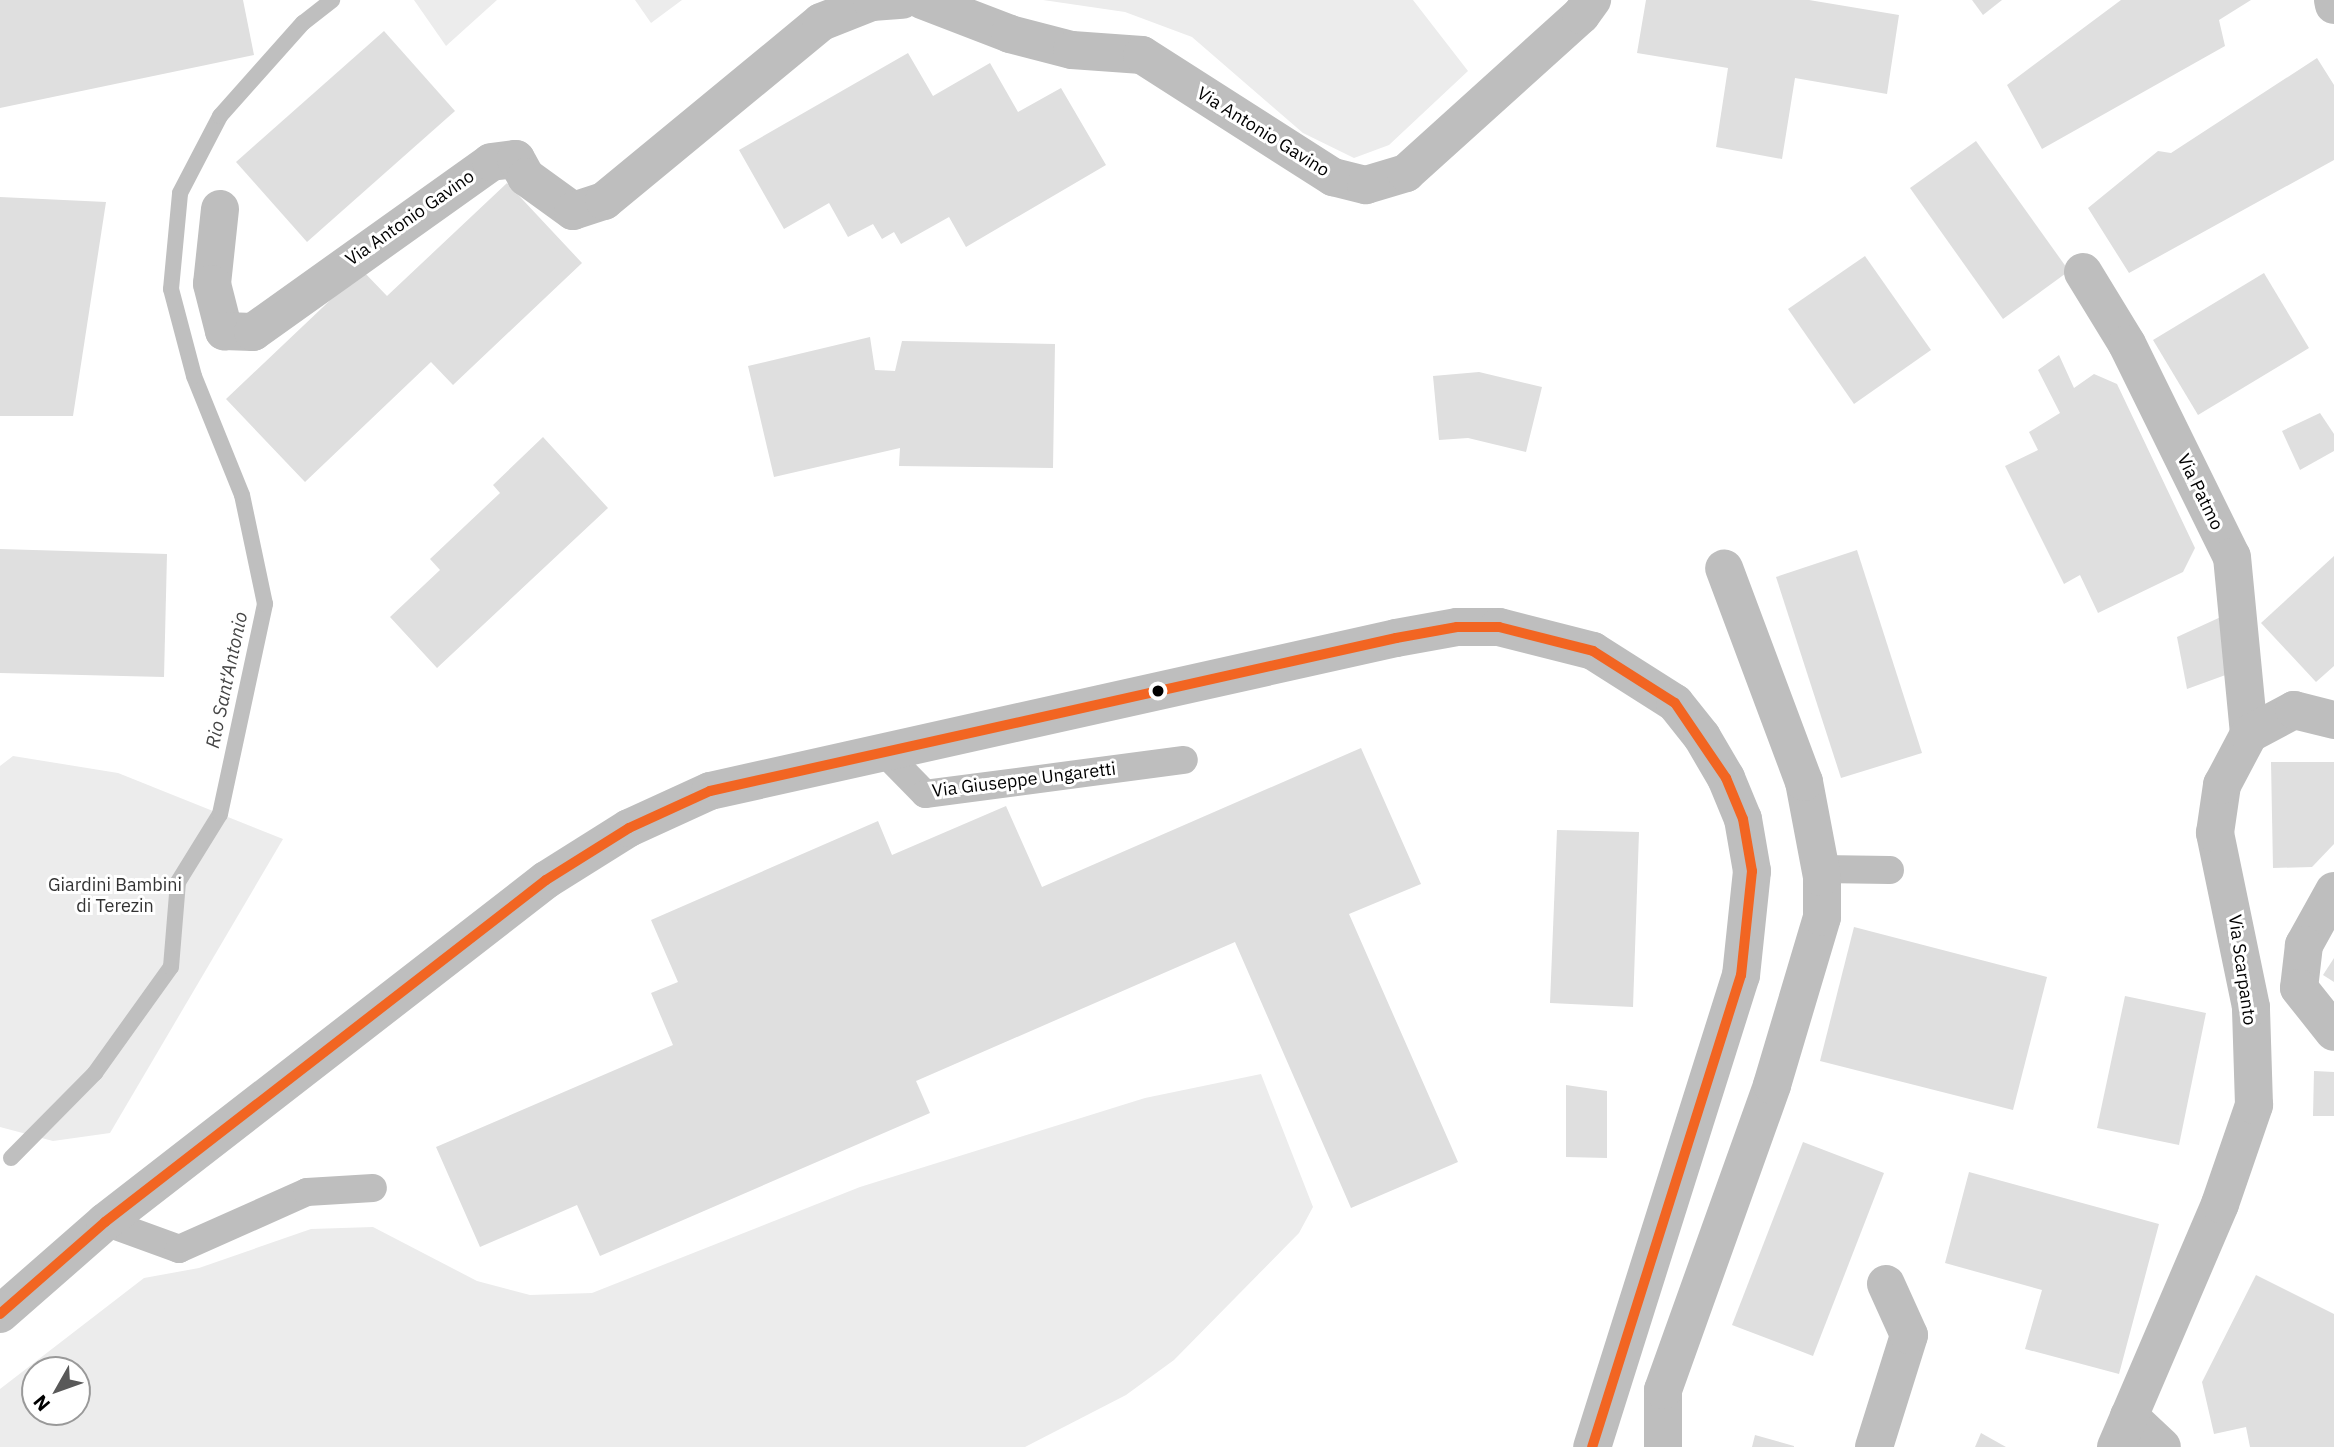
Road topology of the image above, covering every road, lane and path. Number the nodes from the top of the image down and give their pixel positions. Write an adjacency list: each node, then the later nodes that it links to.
1 (902, 0): 4 (street, Via Antonio Gavino)
2 (922, 0): 3 (street, Via Antonio Gavino)
3 (1592, 0)
4 (220, 209)
5 (2083, 272): 8 (street, Via Patmo)
6 (1724, 568): 11 (street)
7 (2334, 720): 8 (street)
8 (2249, 734): 19 (street, Via Scarpanto)
9 (881, 749): 10 (lane, Via Giuseppe Ungaretti); 16 (street); 20 (street)
10 (1184, 760)
11 (1821, 869): 12 (lane); 21 (street)
12 (1890, 870)
13 (2334, 891): 14 (street)
14 (2334, 1032)
15 (373, 1188): 16 (lane)
16 (105, 1222): 18 (street)
17 (1886, 1284): 22 (street)
18 (0, 1314)
19 (2122, 1432): 23 (street)
20 (1592, 1447)
21 (1663, 1447)
22 (1874, 1447)
23 (2162, 1447)

